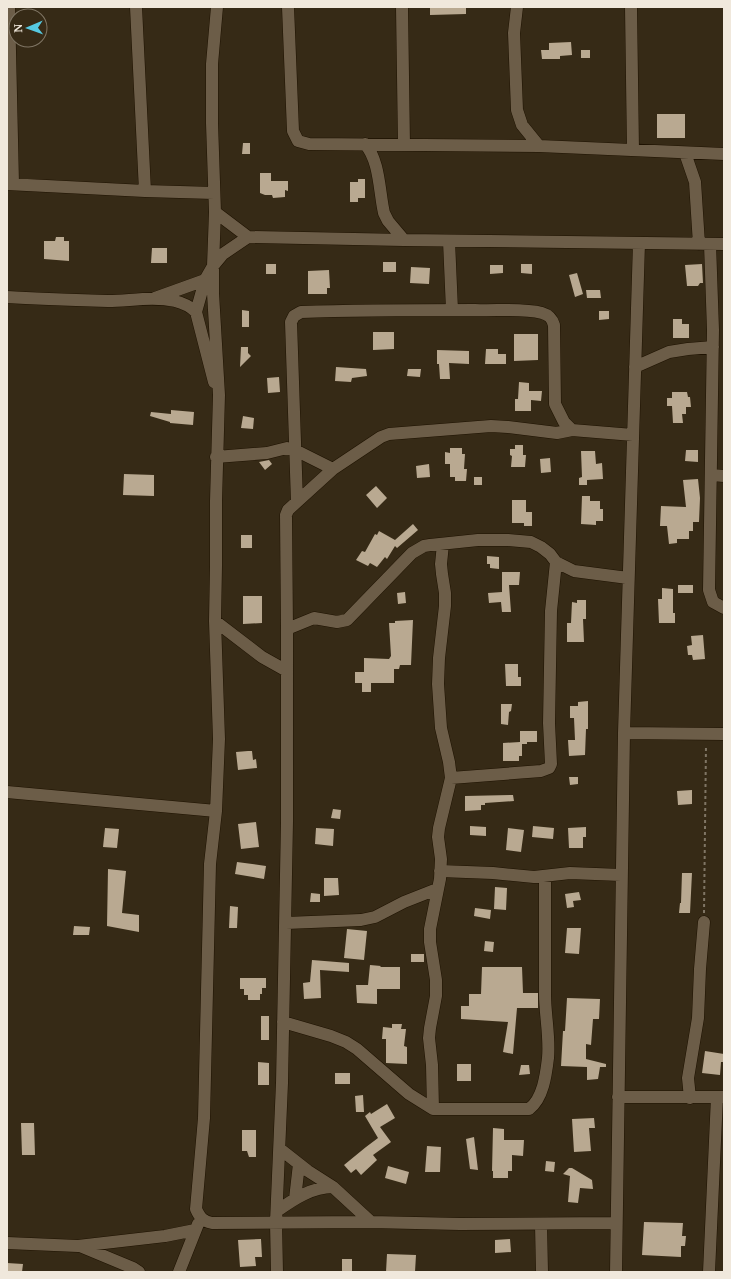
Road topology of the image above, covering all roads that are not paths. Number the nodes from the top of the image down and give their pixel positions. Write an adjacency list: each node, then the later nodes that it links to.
1 (9, 7): 14 (street)
2 (136, 7): 15 (street)
3 (216, 7): 16 (street)
4 (288, 7): 8 (street)
5 (402, 7): 9 (street)
6 (517, 7): 10 (street)
7 (631, 7): 11 (street)
8 (365, 144): 9 (street); 19 (street)
9 (404, 144): 10 (street)
10 (539, 146): 11 (street)
11 (633, 150): 12 (street)
12 (685, 153): 13 (street); 22 (street)
13 (724, 154)
14 (10, 184): 15 (street)
15 (145, 191): 16 (street)
16 (214, 193): 17 (street)
17 (215, 212): 18 (street); 24 (street)
18 (248, 237): 19 (street); 24 (street)
19 (404, 240): 20 (street)
20 (449, 241): 21 (street); 28 (street)
21 (639, 243): 22 (street); 32 (street)
22 (705, 244): 23 (street); 30 (street)
23 (724, 244)
24 (213, 266): 25 (street); 33 (street)
25 (205, 280): 27 (street); 29 (street)
26 (7, 297): 27 (street)
27 (151, 299): 29 (street)
28 (452, 310): 34 (street); 36 (street)
29 (196, 312): 33 (street)
30 (718, 330): 31 (street)
31 (713, 347): 32 (street); 39 (street)
32 (635, 367): 35 (street)
33 (219, 395): 37 (street)
34 (572, 430): 35 (street); 38 (street)
35 (633, 435): 44 (street)
36 (295, 450): 37 (street); 38 (street); 41 (street)
37 (216, 457): 46 (street)
38 (333, 469): 41 (street)
39 (712, 475): 40 (street); 45 (street)
40 (724, 476)
41 (297, 502): 47 (street)
42 (444, 544): 43 (street); 47 (street); 51 (street)
43 (556, 562): 44 (street); 51 (street)
44 (628, 578): 49 (street)
45 (724, 608)
46 (215, 621): 48 (street); 53 (street)
47 (287, 629): 48 (street)
48 (287, 671): 59 (street)
49 (624, 732): 50 (street); 55 (street)
50 (724, 734)
51 (451, 778): 54 (street)
52 (7, 792): 53 (street)
53 (216, 811): 70 (street)
54 (440, 871): 56 (street); 57 (street)
55 (621, 875): 56 (street); 61 (street)
56 (545, 877): 64 (street)
57 (438, 889): 59 (street); 64 (street)
58 (704, 922): 63 (street)
59 (286, 923): 60 (street)
60 (283, 1022): 64 (street); 65 (street)
61 (618, 1097): 63 (street); 72 (street)
62 (720, 1097): 63 (street); 82 (street)
63 (690, 1098)
64 (433, 1109)
65 (280, 1149): 66 (street); 69 (street)
66 (300, 1164): 67 (street); 68 (street)
67 (333, 1186): 68 (street); 71 (street)
68 (295, 1199): 69 (street)
69 (277, 1216): 70 (street); 71 (street); 79 (street)
70 (200, 1217): 74 (street)
71 (371, 1222): 73 (street)
72 (616, 1223): 73 (street); 81 (street)
73 (541, 1224): 80 (street)
74 (195, 1230): 76 (street); 78 (street)
75 (7, 1243): 76 (street)
76 (78, 1246): 77 (street)
77 (139, 1272)
78 (180, 1272)
79 (276, 1272)
80 (542, 1272)
81 (616, 1272)
82 (709, 1272)

